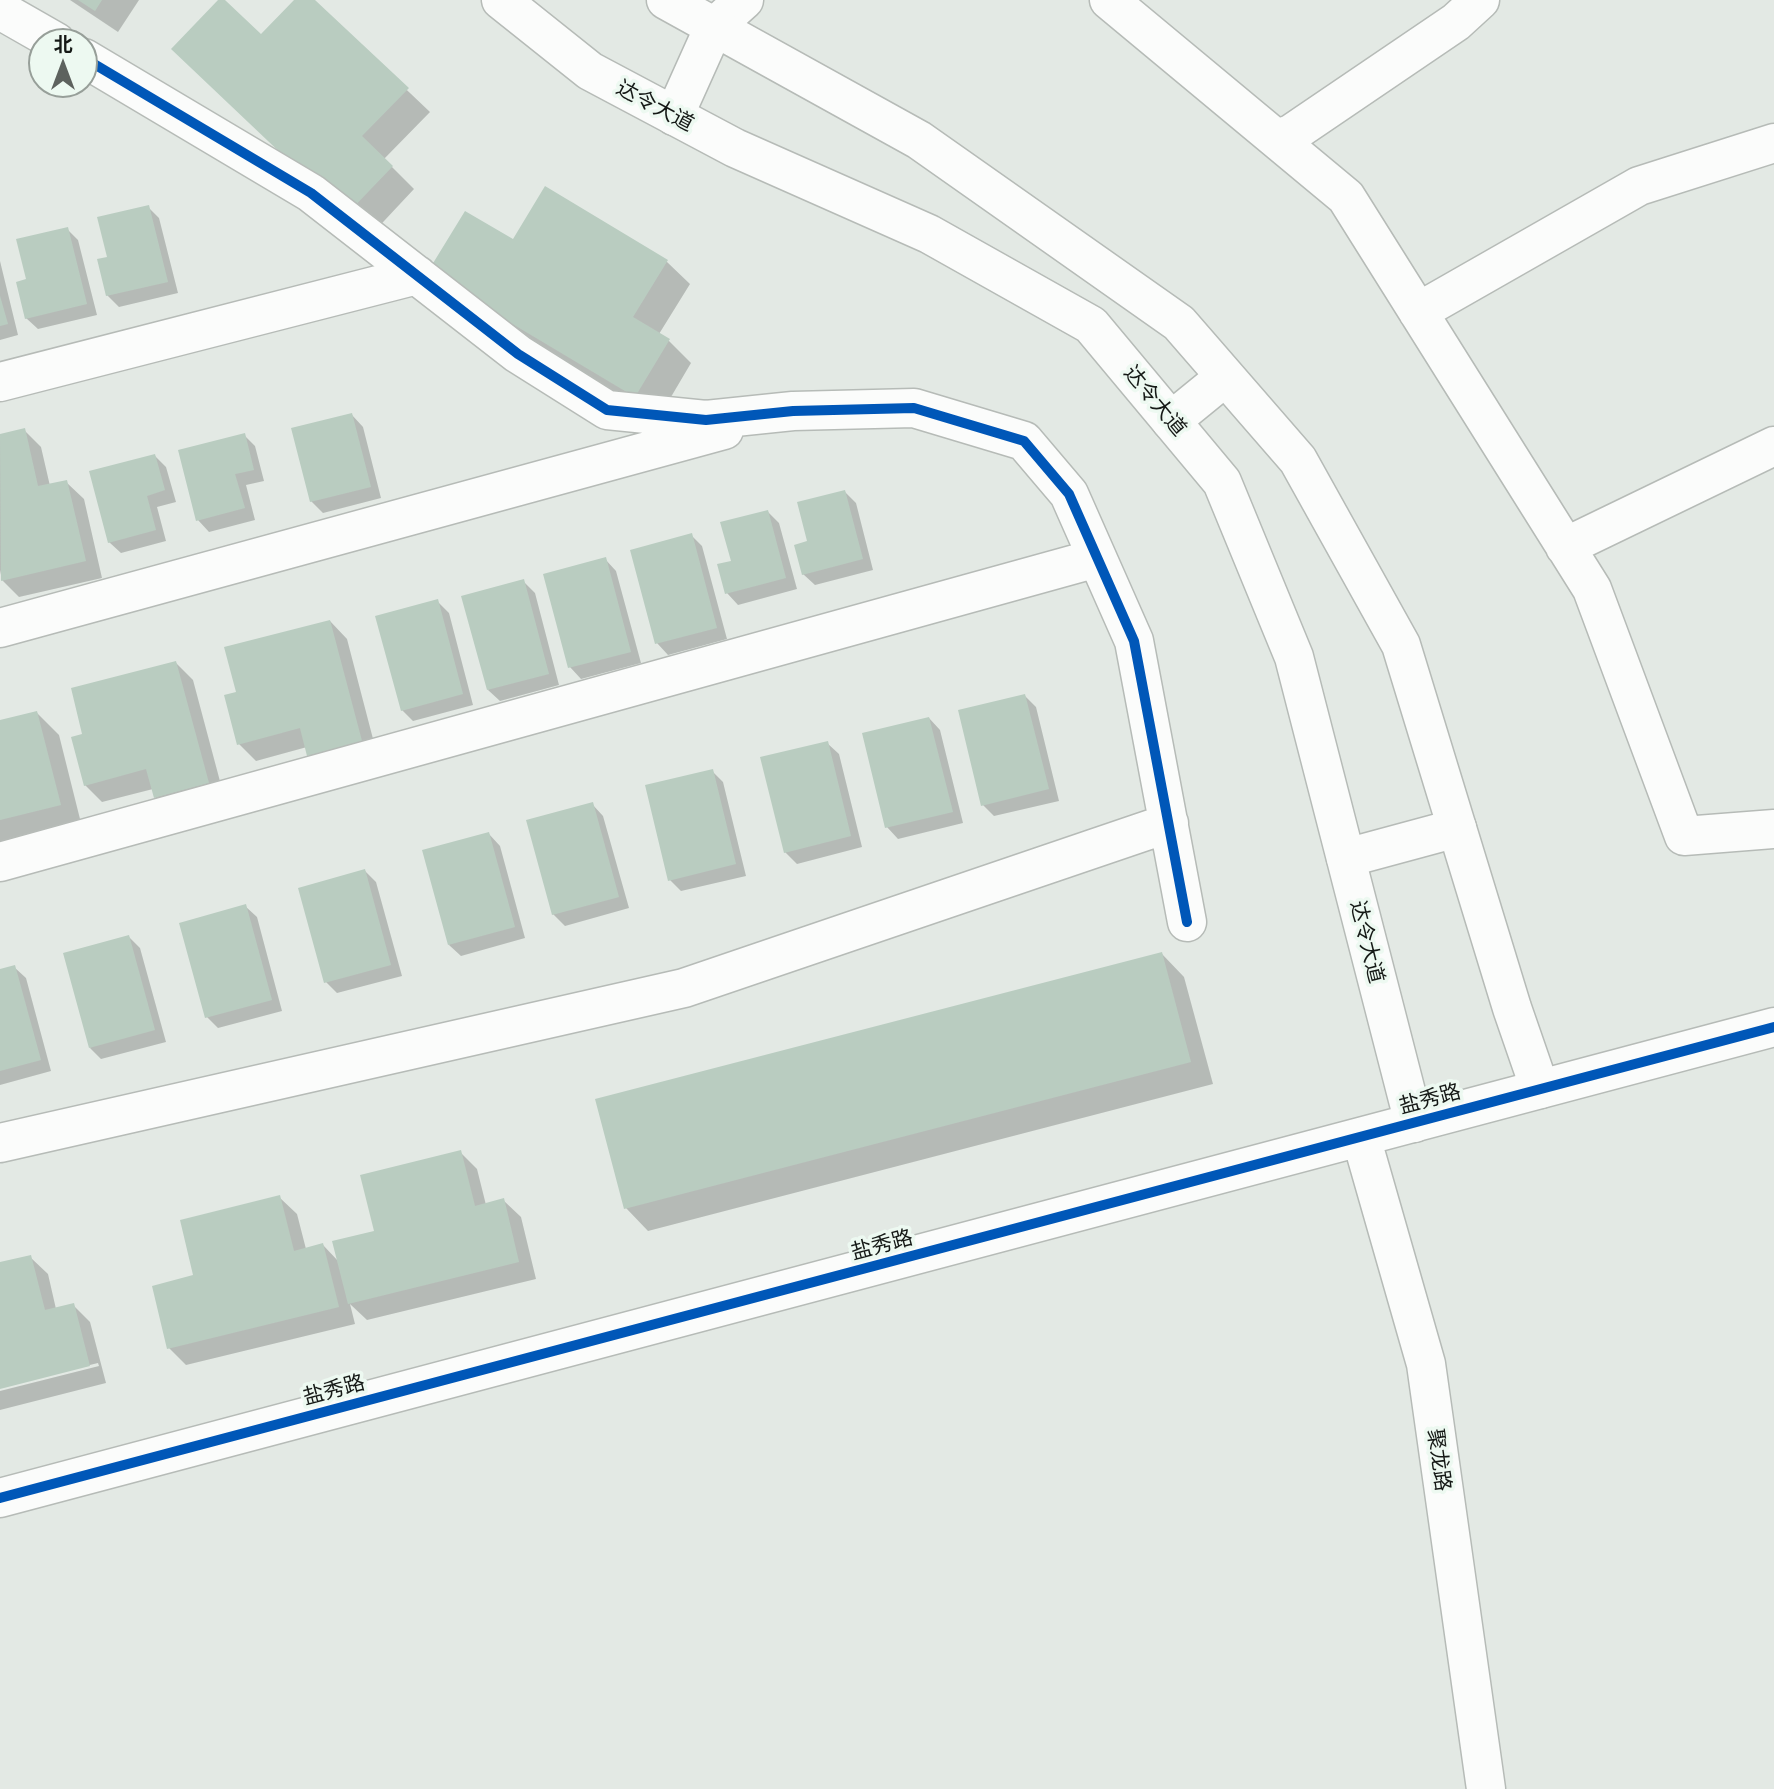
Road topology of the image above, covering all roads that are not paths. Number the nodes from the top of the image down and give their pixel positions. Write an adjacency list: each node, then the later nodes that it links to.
1 (501, 0): 10 (street, 达令大道)
2 (666, 0): 7 (street)
3 (744, 0): 7 (street)
4 (1109, 0): 11 (street)
5 (1480, 0): 11 (street)
6 (0, 10): 8 (street)
7 (714, 27): 10 (street); 15 (street)
8 (32, 28)
9 (98, 66): 13 (street)
10 (674, 116): 18 (street, 达令大道)
11 (1277, 139): 14 (street)
12 (1774, 143): 14 (street)
13 (417, 275): 16 (street); 17 (street)
14 (1418, 312): 20 (street)
15 (1225, 377): 18 (street); 24 (street)
16 (0, 382)
17 (793, 411): 21 (street); 22 (street)
18 (1171, 421): 26 (street, 达令大道)
19 (1774, 446): 20 (street)
20 (1565, 547): 25 (street)
21 (1097, 558): 23 (street); 27 (street)
22 (0, 628)
23 (1169, 823): 28 (street); 33 (street)
24 (1457, 828): 26 (street); 30 (street)
25 (1774, 830)
26 (1346, 858): 31 (street, 达令大道)
27 (0, 862)
28 (1187, 922)
29 (1774, 1027): 30 (street, 盐秀路)
30 (1540, 1089): 31 (street, 盐秀路)
31 (1414, 1124): 32 (street, 盐秀路)
32 (1361, 1138): 34 (street, 盐秀路); 35 (street, 聚龙路)
33 (0, 1143)
34 (0, 1498)
35 (1486, 1789)

